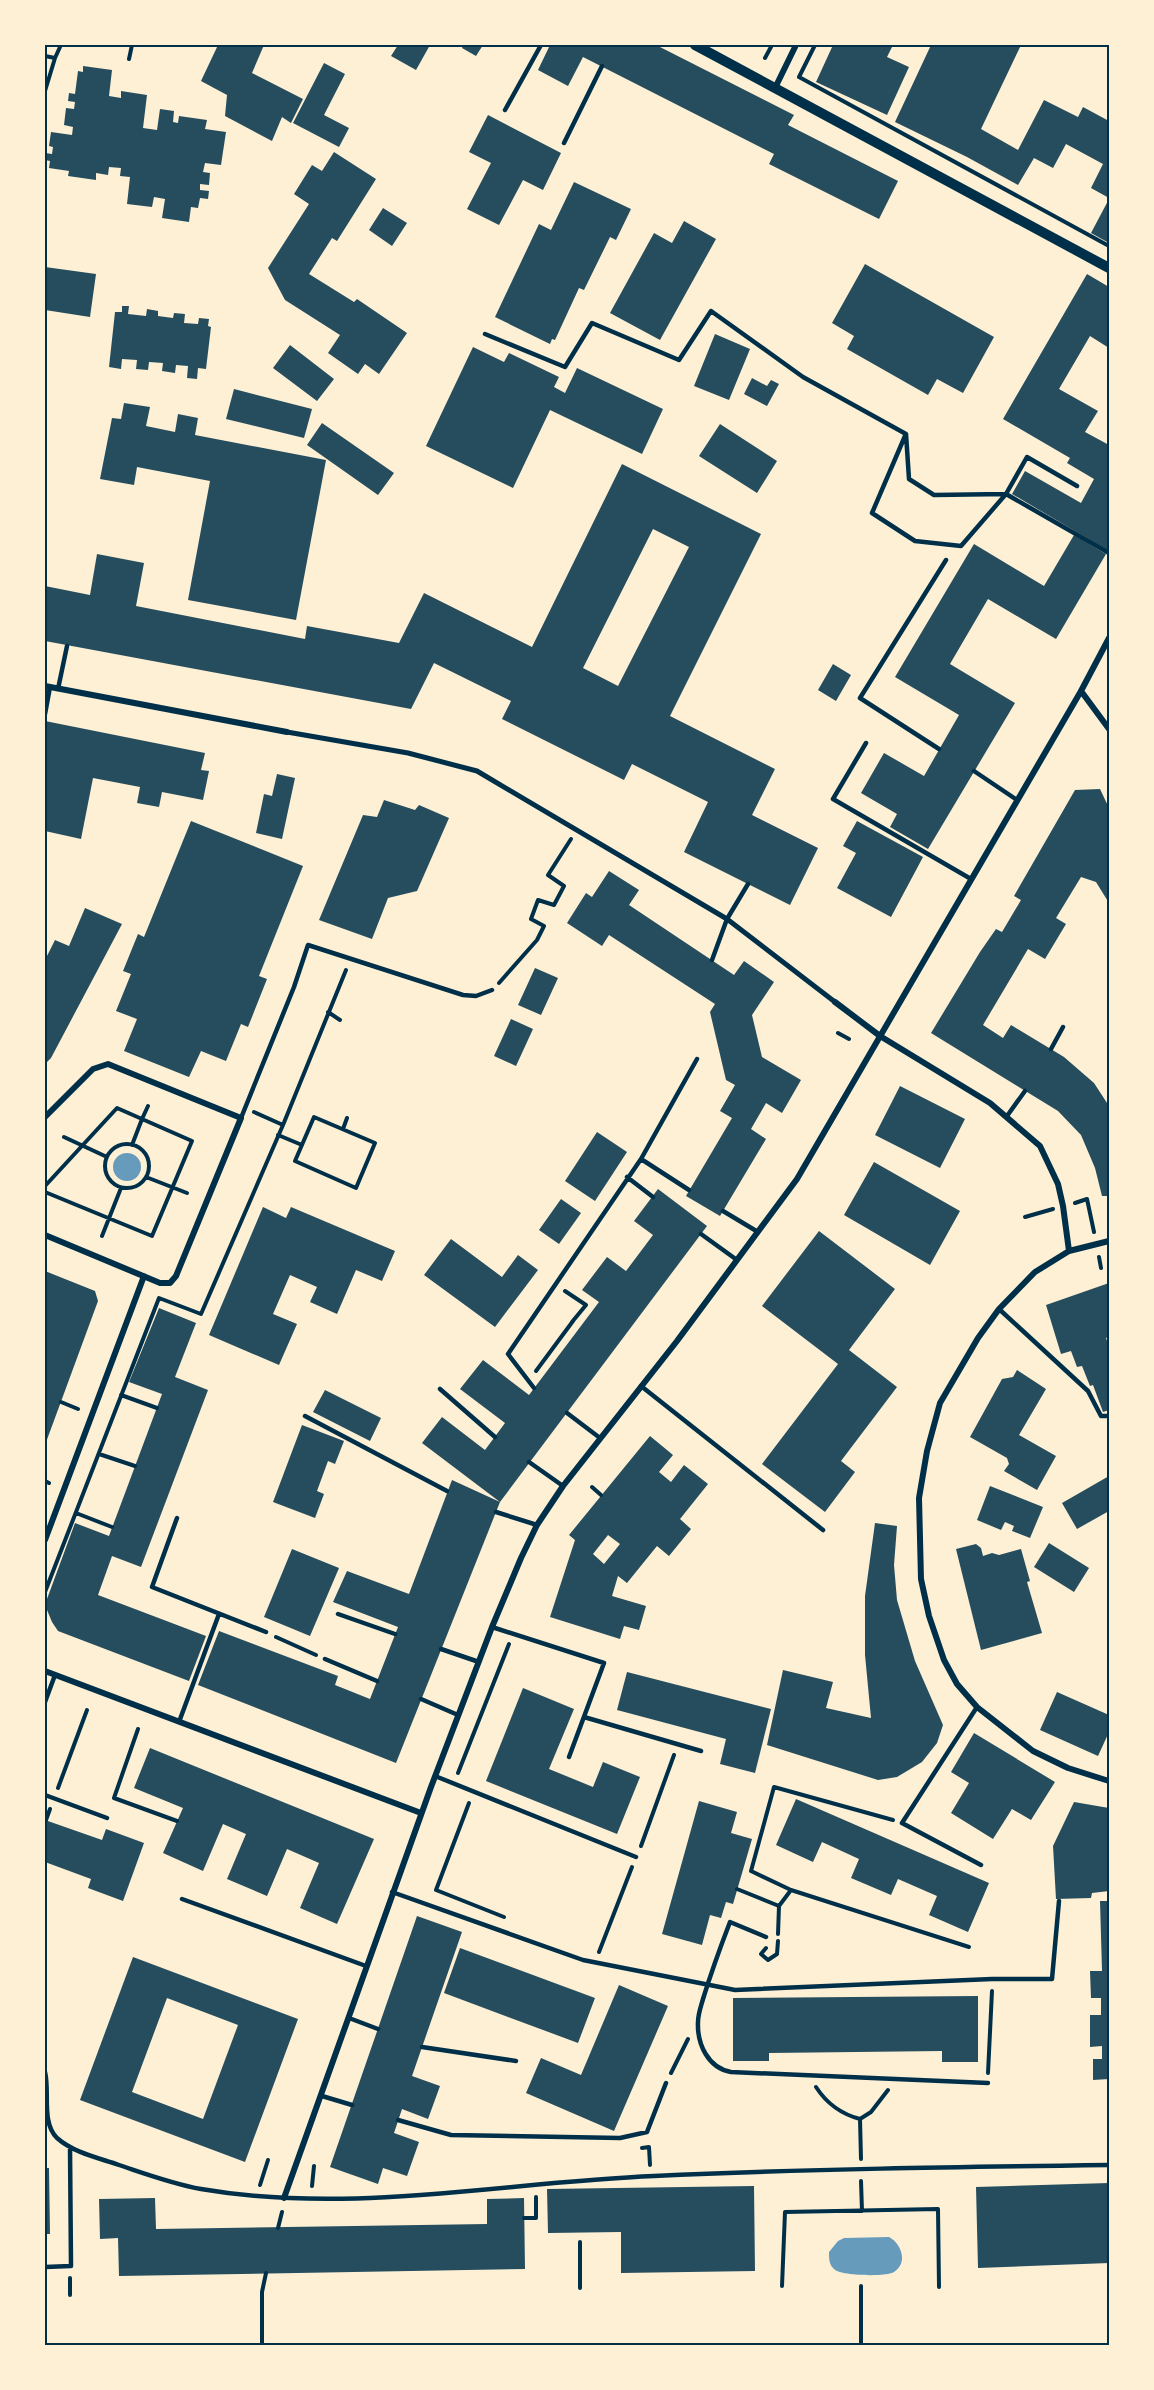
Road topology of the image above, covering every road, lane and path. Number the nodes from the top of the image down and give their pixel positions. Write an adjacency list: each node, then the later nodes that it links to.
1 (132, 45): 12 (path)
2 (541, 45): 17 (lane)
3 (695, 45): 15 (street)
4 (771, 45): 11 (path)
5 (796, 45): 8 (street)
6 (815, 45): 19 (path)
7 (60, 46): 10 (path)
8 (792, 54): 13 (street)
9 (45, 56): 10 (path)
10 (55, 58): 16 (path)
11 (765, 58)
12 (129, 59)
13 (788, 63): 15 (street)
14 (602, 66): 18 (lane)
15 (776, 88): 20 (street)
16 (45, 91)
17 (505, 110)
18 (564, 143)
19 (1109, 246)
20 (1109, 268)
21 (485, 334): 22 (lane)
22 (906, 434): 24 (lane); 24 (lane)
23 (1077, 486): 24 (lane)
24 (1005, 494): 25 (lane)
25 (1109, 553)
26 (946, 560): 36 (lane)
27 (1109, 638): 31 (street)
28 (67, 645): 30 (lane)
29 (47, 687): 30 (street); 32 (lane)
30 (58, 689): 34 (street)
31 (1080, 691): 33 (street); 38 (street)
32 (45, 714)
33 (1109, 729)
34 (287, 732): 42 (street)
35 (866, 743): 40 (lane)
36 (939, 749)
37 (974, 771): 38 (lane)
38 (1017, 800): 40 (street)
39 (563, 853): 45 (path)
40 (971, 879): 51 (street)
41 (748, 884): 42 (lane)
42 (727, 919): 44 (lane); 46 (street)
43 (350, 959): 45 (lane); 47 (path); 59 (lane)
44 (712, 960)
45 (492, 990)
46 (835, 1002): 51 (street)
47 (328, 1012): 48 (path); 63 (path)
48 (340, 1020)
49 (1063, 1027): 53 (lane)
50 (838, 1033): 52 (path)
51 (880, 1036): 57 (street); 81 (street)
52 (849, 1039)
53 (1051, 1049)
54 (697, 1059): 69 (lane)
55 (1025, 1091): 57 (lane)
56 (148, 1106): 61 (path)
57 (1007, 1116): 86 (street)
58 (45, 1117): 59 (street)
59 (241, 1118): 88 (street)
60 (347, 1118): 62 (path)
61 (142, 1119): 65 (path); 67 (path); 74 (path)
62 (343, 1129): 66 (path); 66 (path)
63 (279, 1135): 66 (path); 95 (path)
64 (64, 1137): 67 (path)
65 (132, 1145): 68 (path); 70 (path)
66 (302, 1145)
67 (82, 1146): 68 (path); 72 (path)
68 (106, 1157): 73 (path)
69 (641, 1159): 71 (lane); 75 (lane)
70 (146, 1177): 73 (path); 74 (path)
71 (627, 1177): 78 (lane); 89 (lane)
72 (45, 1186)
73 (121, 1188): 80 (path)
74 (172, 1188): 77 (path); 80 (path)
75 (689, 1190)
76 (45, 1192): 80 (path)
77 (187, 1193)
78 (653, 1197)
79 (723, 1211): 81 (lane)
80 (109, 1218): 84 (path)
81 (758, 1232): 87 (street)
82 (701, 1234): 87 (lane)
83 (45, 1235): 88 (street)
84 (102, 1236)
85 (1109, 1241): 86 (street)
86 (1069, 1251): 90 (street)
87 (737, 1260): 92 (street)
88 (144, 1276): 117 (street)
89 (555, 1284): 91 (lane); 91 (path)
90 (999, 1309): 101 (lane); 133 (street)
91 (529, 1381): 93 (lane)
92 (641, 1386): 103 (street); 116 (lane)
93 (534, 1388)
94 (440, 1389): 102 (lane)
95 (121, 1395): 97 (path); 104 (path)
96 (61, 1402): 98 (path)
97 (157, 1408)
98 (78, 1409)
99 (567, 1413): 103 (lane)
100 (304, 1416): 109 (lane)
101 (1109, 1416)
102 (495, 1437)
103 (600, 1438): 107 (street)
104 (99, 1454): 106 (path); 112 (path)
105 (529, 1462): 107 (lane)
106 (135, 1466)
107 (563, 1486): 114 (street)
108 (592, 1487): 110 (path)
109 (447, 1491)
110 (601, 1495)
111 (496, 1512): 114 (lane)
112 (76, 1513): 115 (path); 118 (path)
113 (177, 1518): 119 (lane)
114 (537, 1525): 121 (street)
115 (112, 1527)
116 (823, 1530)
117 (45, 1540)
118 (45, 1592)
119 (219, 1614): 122 (lane); 137 (lane)
120 (338, 1614): 123 (lane)
121 (492, 1627): 124 (lane); 127 (street)
122 (266, 1632): 126 (path)
123 (395, 1634)
124 (513, 1634): 136 (lane); 144 (path)
125 (441, 1648): 127 (lane)
126 (325, 1659): 130 (lane)
127 (479, 1662): 135 (street)
128 (45, 1671): 129 (street)
129 (55, 1675): 132 (lane); 137 (street)
130 (377, 1681)
131 (421, 1700): 135 (lane)
132 (45, 1702)
133 (977, 1707): 143 (street); 152 (lane)
134 (87, 1710): 147 (path)
135 (458, 1715): 142 (street)
136 (584, 1717): 139 (lane); 141 (lane)
137 (179, 1722): 148 (street)
138 (138, 1729): 151 (path)
139 (678, 1744): 140 (lane); 153 (path)
140 (701, 1751)
141 (569, 1757)
142 (435, 1776): 144 (lane); 148 (street)
143 (1109, 1781)
144 (454, 1783): 145 (lane)
145 (474, 1791): 153 (lane); 161 (path)
146 (45, 1795): 147 (lane)
147 (54, 1798): 149 (lane); 150 (path)
148 (421, 1813): 157 (street)
149 (107, 1818)
150 (46, 1820)
151 (177, 1821)
152 (902, 1823): 154 (lane); 156 (path)
153 (636, 1857): 165 (path)
154 (981, 1865)
155 (737, 1889): 160 (path)
156 (790, 1890): 160 (path); 164 (path)
157 (392, 1892): 166 (street); 168 (lane)
158 (183, 1899): 166 (lane)
159 (1059, 1901): 167 (lane)
160 (779, 1906): 162 (path)
161 (510, 1919)
162 (778, 1934)
163 (766, 1937): 168 (lane)
164 (969, 1947)
165 (590, 1950)
166 (366, 1966): 169 (street)
167 (992, 1979): 168 (lane); 178 (path)
168 (707, 1984): 170 (lane)
169 (349, 2018): 171 (lane); 179 (street)
170 (698, 2020): 175 (lane); 177 (path)
171 (378, 2029)
172 (422, 2047): 173 (lane)
173 (516, 2061)
174 (45, 2072): 183 (lane)
175 (812, 2075): 176 (lane); 181 (path)
176 (894, 2079): 178 (lane); 181 (path)
177 (666, 2083): 182 (lane)
178 (988, 2083)
179 (322, 2096): 180 (lane); 189 (street)
180 (352, 2105)
181 (860, 2119): 186 (path)
182 (398, 2120)
183 (70, 2146): 189 (lane); 195 (lane)
184 (649, 2147): 187 (path)
185 (1109, 2165): 186 (lane)
186 (861, 2168): 187 (lane); 190 (path)
187 (651, 2176): 188 (lane)
188 (536, 2184): 189 (lane); 192 (path)
189 (284, 2198)
190 (862, 2211): 198 (path); 200 (path)
191 (282, 2212): 193 (path)
192 (524, 2218)
193 (278, 2228)
194 (580, 2242): 201 (path)
195 (70, 2266): 196 (lane); 202 (path)
196 (45, 2267)
197 (266, 2273): 203 (path)
198 (782, 2286)
199 (861, 2286): 204 (path)
200 (939, 2287)
201 (580, 2288)
202 (70, 2295)
203 (262, 2345)
204 (861, 2345)

